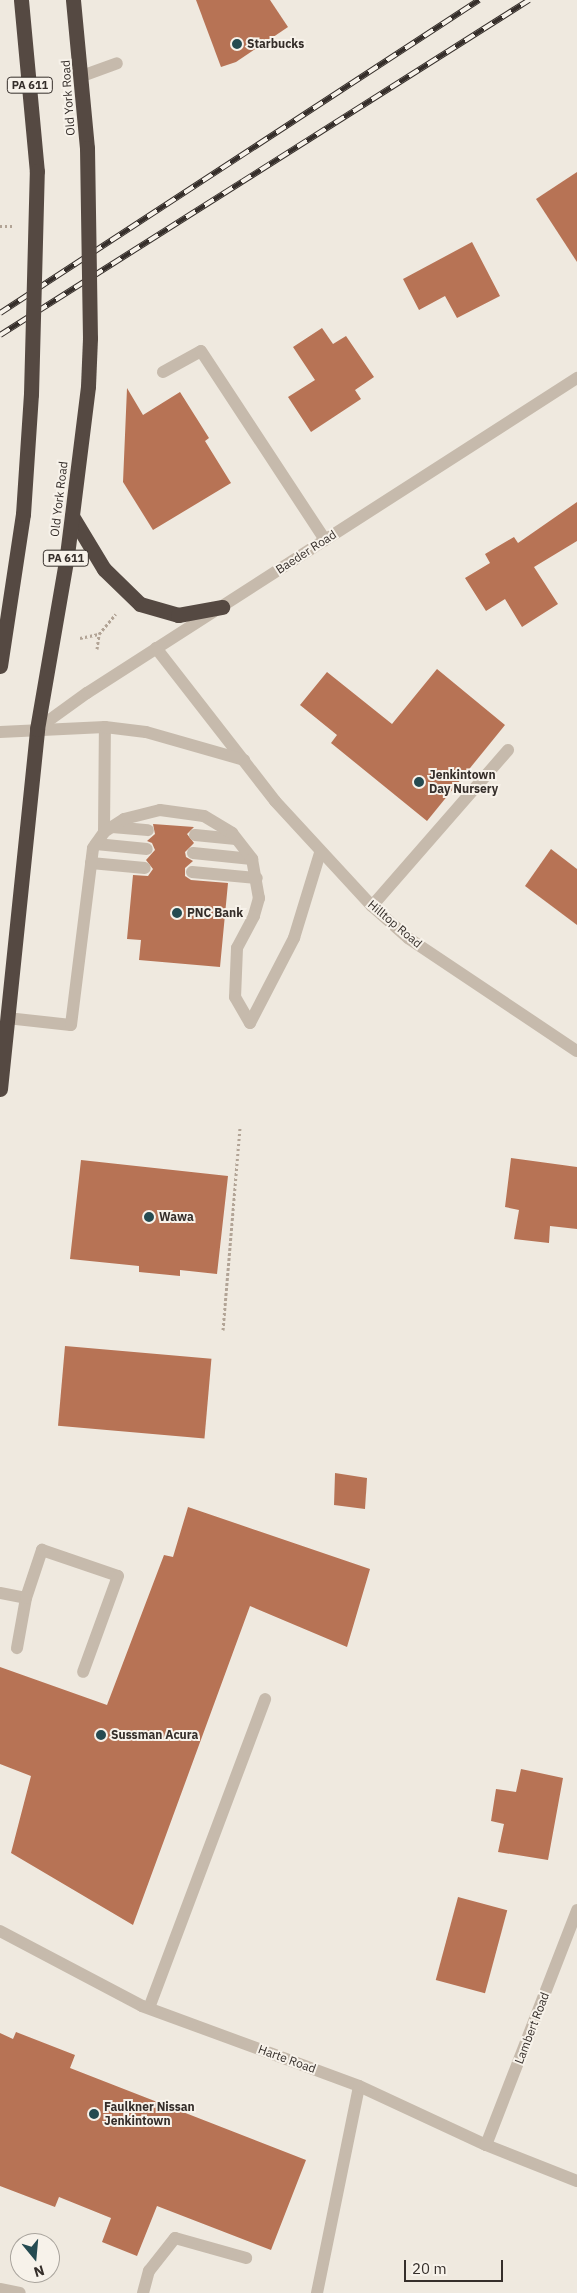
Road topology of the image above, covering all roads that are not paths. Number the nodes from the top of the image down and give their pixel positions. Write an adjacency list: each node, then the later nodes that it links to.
1 (21, 0): 11 (highway, PA 611, bridge)
2 (73, 0): 4 (highway, Old York Road / PA 611)
3 (117, 63): 4 (street)
4 (82, 76): 7 (highway, Old York Road / PA 611, bridge)
5 (163, 372): 8 (street)
6 (577, 378): 8 (street, Baeder Road)
7 (72, 516): 9 (highway); 13 (highway, Old York Road / PA 611)
8 (325, 540): 9 (street, Baeder Road)
9 (222, 607): 10 (street, Baeder Road)
10 (156, 648): 13 (street, Baeder Road); 16 (street, Hilltop Road)
11 (0, 666)
12 (105, 727): 13 (street); 16 (street); 17 (street)
13 (37, 729): 14 (street); 31 (highway, Old York Road / PA 611)
14 (0, 732)
15 (508, 750): 30 (street)
16 (244, 760): 24 (street, Hilltop Road)
17 (108, 829): 18 (street); 20 (street); 21 (street)
18 (148, 830)
19 (195, 835): 20 (street)
20 (236, 839): 25 (street)
21 (96, 844): 22 (street); 26 (street)
22 (147, 849)
23 (193, 853): 25 (street)
24 (320, 853): 29 (street); 30 (street, Hilltop Road)
25 (252, 859): 29 (street)
26 (91, 863): 27 (street); 31 (street)
27 (145, 868)
28 (192, 872): 29 (street)
29 (257, 878)
30 (372, 906): 32 (street, Hilltop Road)
31 (7, 1018): 33 (highway, Old York Road / PA 611)
32 (577, 1052)
33 (0, 1089)
34 (0, 1593): 35 (street)
35 (26, 1598): 36 (street); 37 (street)
36 (17, 1648)
37 (83, 1672)
38 (265, 1700): 41 (street)
39 (577, 1910): 43 (street, Lambert Road)
40 (0, 1931): 41 (street, Harte Road)
41 (148, 2008): 42 (street, Harte Road)
42 (359, 2086): 43 (street, Harte Road); 49 (street)
43 (486, 2145): 44 (street, Harte Road)
44 (577, 2181)
45 (246, 2258): 48 (street)
46 (0, 2289): 47 (street)
47 (20, 2293)
48 (144, 2293)
49 (318, 2293)

